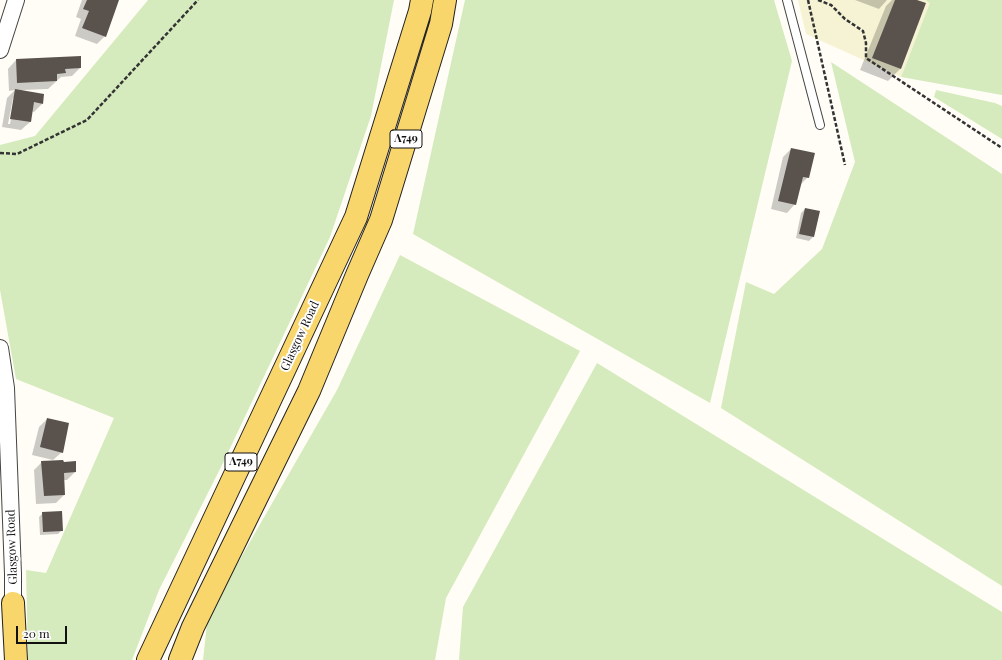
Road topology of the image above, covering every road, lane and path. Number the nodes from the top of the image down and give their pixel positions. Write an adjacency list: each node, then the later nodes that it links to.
1 (16, 0): 10 (street)
2 (198, 0): 13 (path)
3 (422, 0): 19 (main road, Glasgow Road / A749)
4 (446, 0): 20 (main road, A749)
5 (787, 0): 11 (lane)
6 (808, 0): 14 (path)
7 (818, 0): 9 (path)
8 (833, 0): 9 (path)
9 (831, 5): 12 (path)
10 (0, 50)
11 (820, 125)
12 (1002, 148)
13 (0, 153)
14 (845, 164)
15 (0, 348): 16 (street, Glasgow Road)
16 (7, 574): 17 (street, Glasgow Road)
17 (13, 603): 18 (main road)
18 (16, 660)
19 (148, 660)
20 (180, 660)

